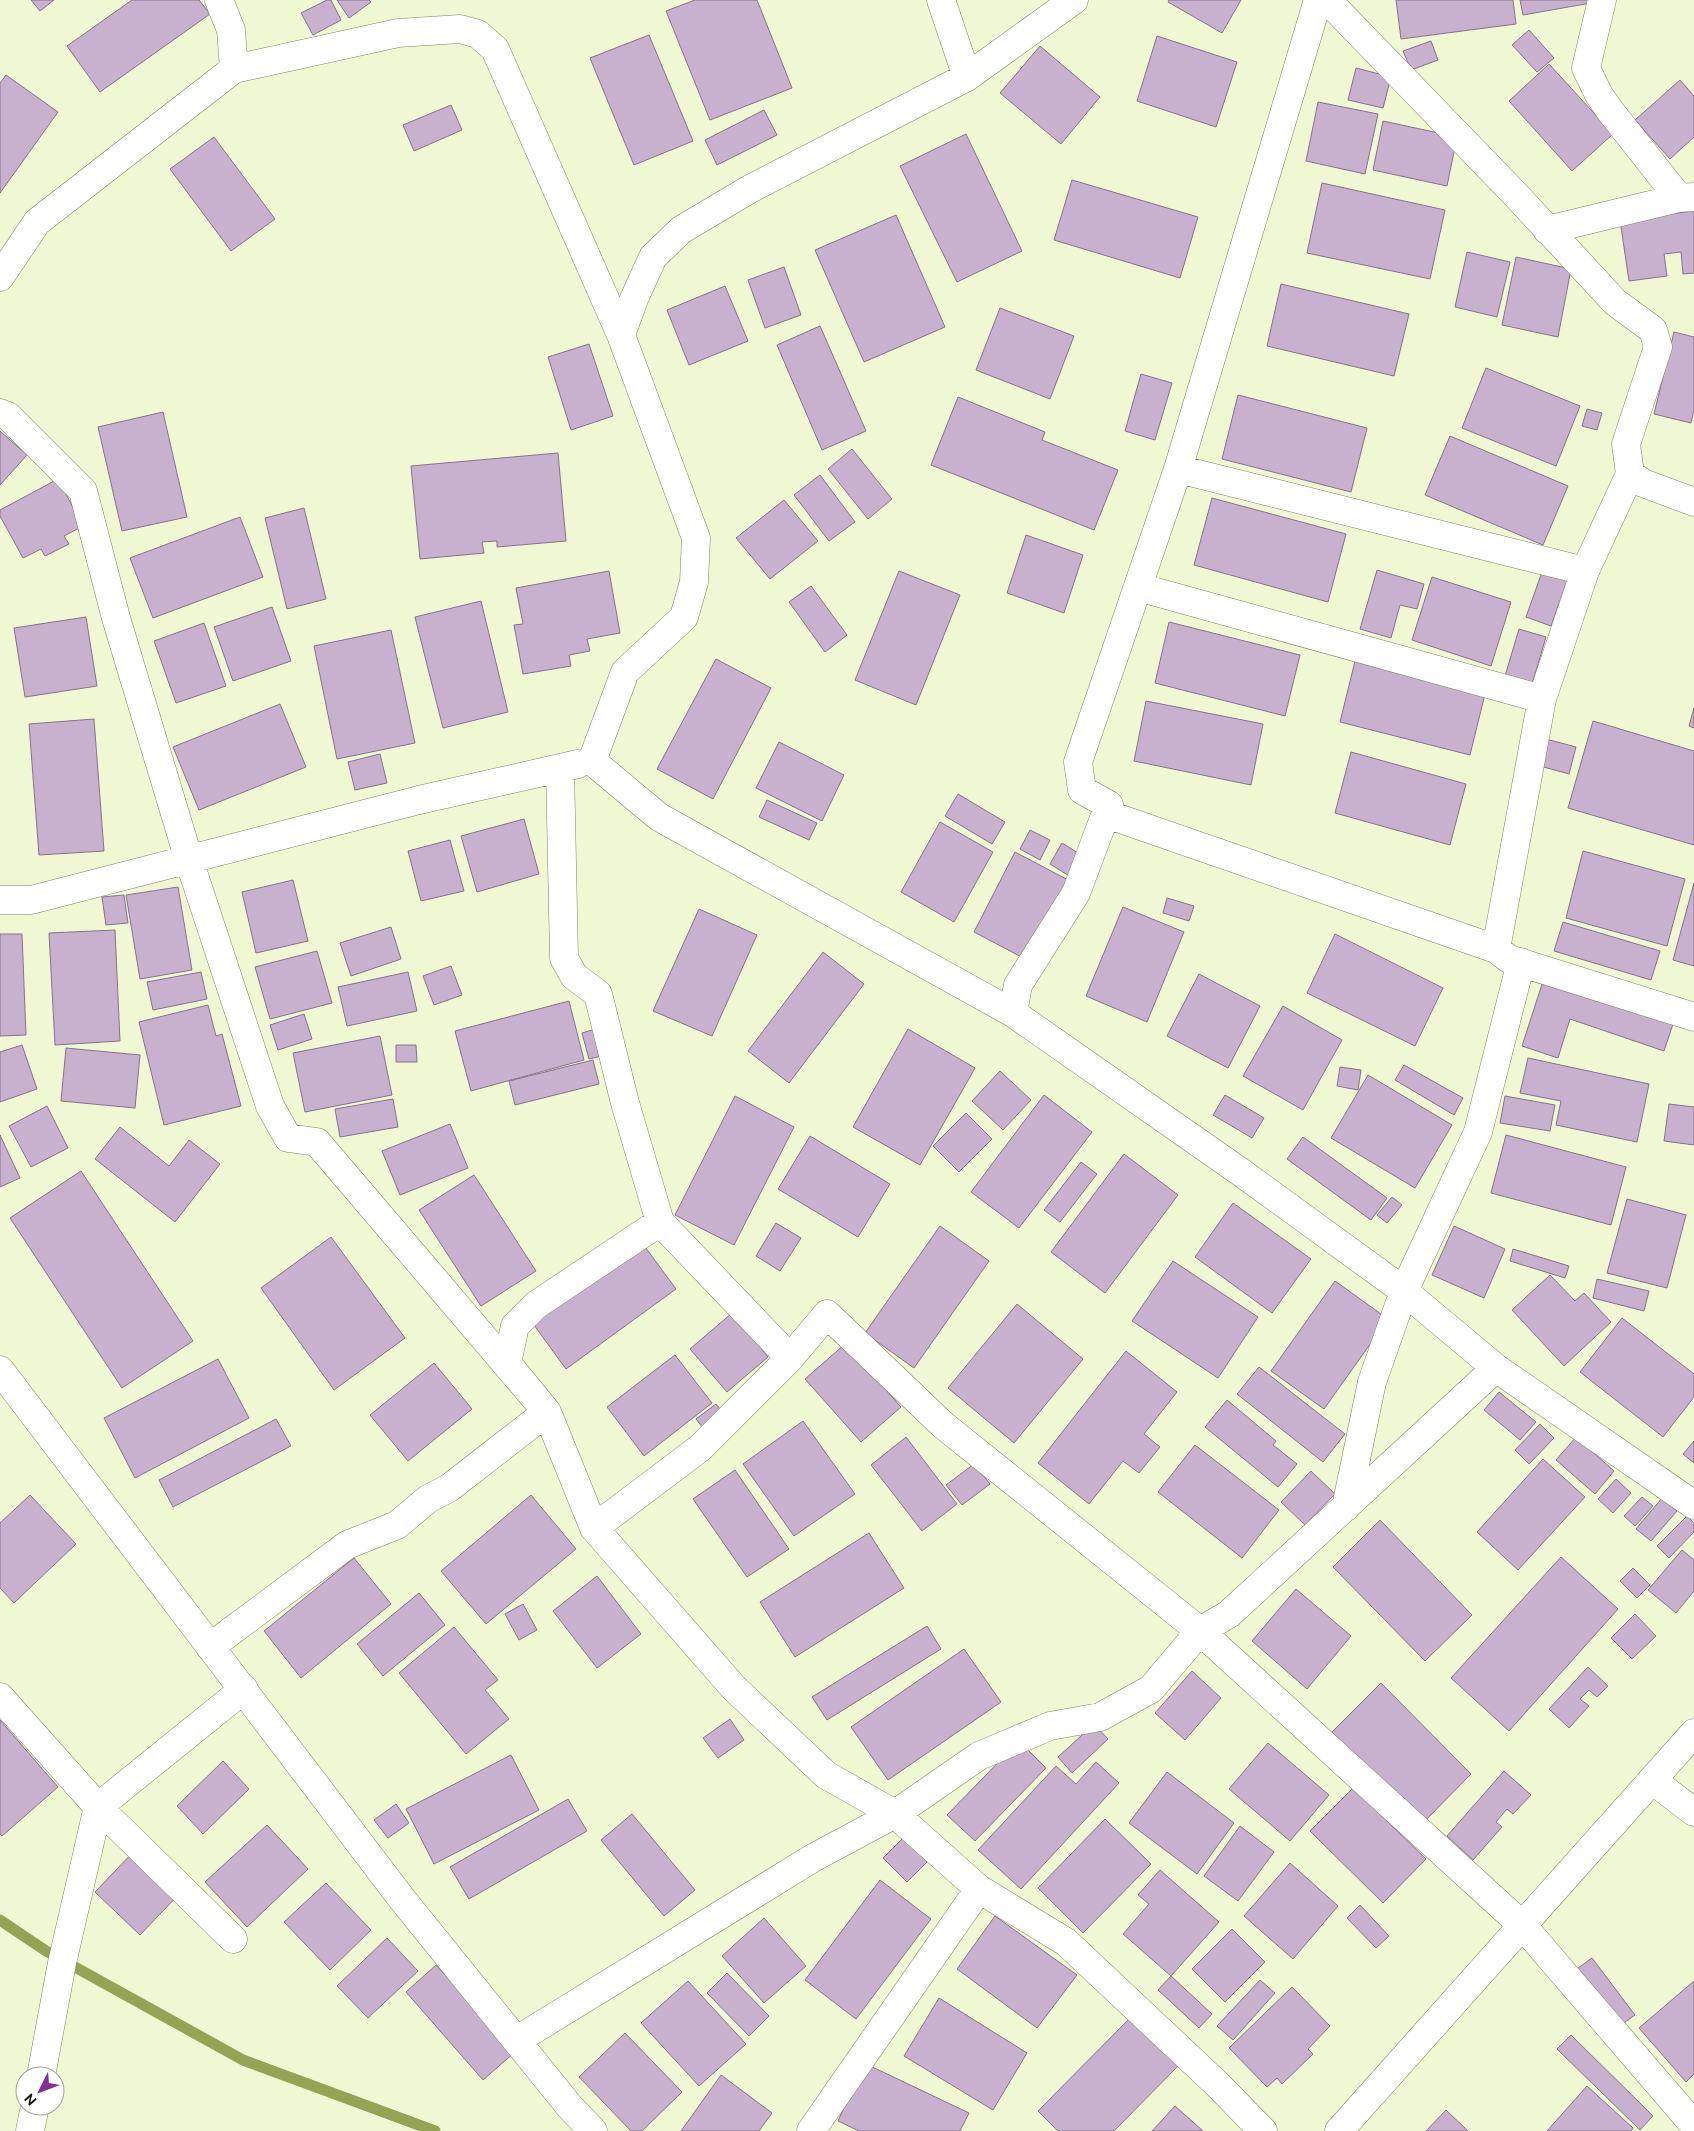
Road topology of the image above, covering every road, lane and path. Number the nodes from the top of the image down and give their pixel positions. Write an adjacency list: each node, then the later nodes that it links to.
1 (218, 0): 7 (street)
2 (941, 0): 8 (street)
3 (1074, 0): 8 (street)
4 (1318, 0): 14 (street)
5 (1327, 0): 10 (street)
6 (1602, 0): 9 (street)
7 (234, 69): 11 (street); 12 (street)
8 (967, 77): 12 (street)
9 (1686, 198): 10 (street)
10 (1548, 230): 15 (street)
11 (0, 277)
12 (621, 335): 20 (street)
13 (0, 413): 23 (street)
14 (1178, 469): 17 (street); 18 (street)
15 (1630, 474): 16 (street); 17 (street)
16 (1694, 502)
17 (1586, 570): 19 (street)
18 (1138, 587): 19 (street); 22 (street)
19 (1542, 699): 25 (street)
20 (592, 761): 21 (street); 27 (street)
21 (560, 768): 23 (street); 29 (street)
22 (1109, 805): 25 (street); 27 (street)
23 (189, 860): 24 (street); 34 (street)
24 (0, 900)
25 (1496, 949): 26 (street)
26 (1521, 962): 28 (street); 30 (street)
27 (1013, 1013): 30 (street)
28 (1694, 1018)
29 (660, 1222): 31 (street); 34 (street)
30 (1404, 1291): 32 (street); 36 (street)
31 (790, 1358): 37 (street); 38 (street)
32 (1496, 1368): 35 (street); 36 (street)
33 (0, 1370): 39 (street)
34 (547, 1412): 37 (street); 39 (street)
35 (1694, 1505)
36 (1346, 1507): 38 (street)
37 (594, 1528): 46 (street)
38 (1200, 1631): 46 (street); 48 (street)
39 (210, 1647): 40 (street)
40 (244, 1690): 44 (street); 50 (street)
41 (0, 1697): 44 (street)
42 (1694, 1733): 43 (street)
43 (1652, 1780): 45 (street); 48 (street)
44 (98, 1807): 49 (street); 51 (street)
45 (1694, 1812)
46 (895, 1814): 47 (street); 50 (street)
47 (979, 1889): 56 (street); 57 (street)
48 (1522, 1925): 53 (street); 58 (street)
49 (233, 1939)
50 (517, 2040): 55 (street)
51 (43, 2066)
52 (33, 2116): 54 (street)
53 (1694, 2125)
54 (30, 2131)
55 (593, 2131)
56 (811, 2131)
57 (1263, 2131)
58 (1339, 2131)

